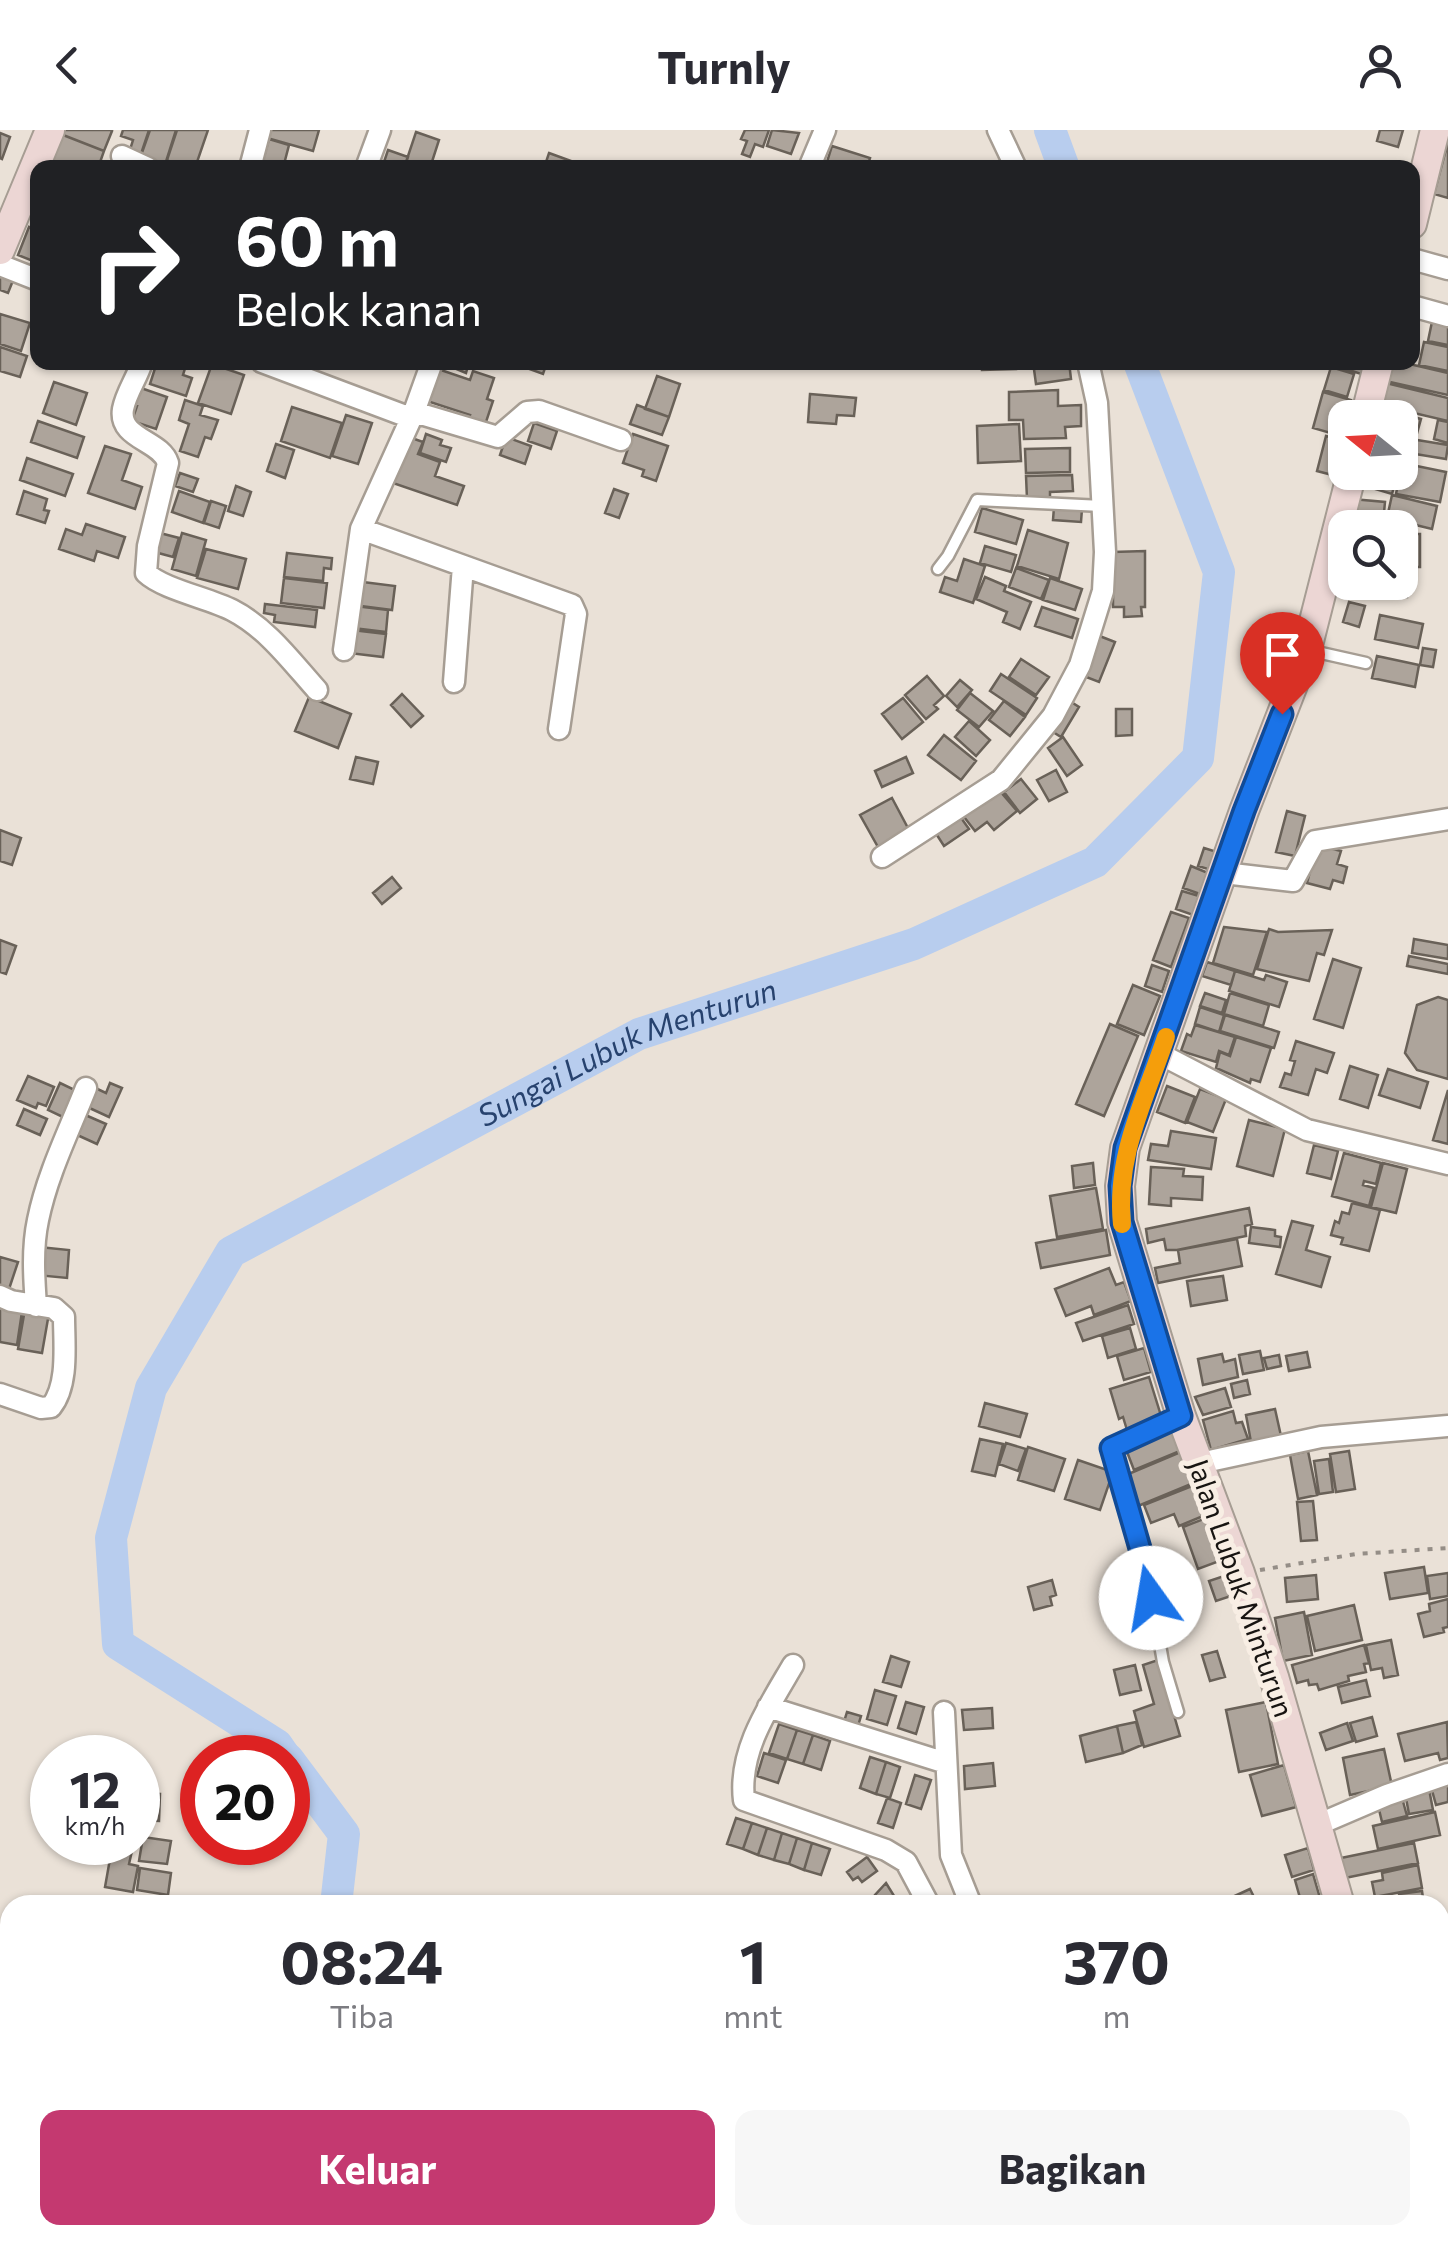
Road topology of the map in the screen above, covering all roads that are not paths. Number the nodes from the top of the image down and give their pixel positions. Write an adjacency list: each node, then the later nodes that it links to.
1 (50, 130): 8 (street)
2 (260, 130): 10 (street)
3 (380, 130): 11 (street)
4 (825, 130): 12 (street)
5 (998, 130): 13 (street)
6 (1435, 130): 15 (street)
7 (122, 156): 9 (street)
8 (38, 160)
9 (131, 160)
10 (252, 160)
11 (369, 160)
12 (812, 160)
13 (1012, 160)
14 (30, 178): 16 (street)
15 (1420, 191)
16 (0, 250)
17 (1420, 261): 19 (street)
18 (0, 264): 20 (street)
19 (1448, 269)
20 (30, 277)
21 (1420, 308): 22 (street)
22 (1448, 316)
23 (139, 370): 40 (street)
24 (285, 370): 29 (street)
25 (429, 370): 29 (street)
26 (1090, 370): 32 (street)
27 (1376, 370): 28 (street)
28 (1369, 400)
29 (412, 415): 30 (street); 33 (street)
30 (621, 440)
31 (1347, 490): 36 (street, Jalan Lubuk Minturun)
32 (1104, 506): 35 (lane); 43 (street)
33 (361, 530): 34 (street); 37 (street)
34 (464, 566): 39 (street); 41 (street)
35 (938, 569)
36 (1307, 649): 38 (lane); 44 (street, Jalan Lubuk Minturun)
37 (344, 650)
38 (1366, 663)
39 (454, 682)
40 (317, 690)
41 (558, 729)
42 (1448, 820): 44 (street)
43 (882, 856)
44 (1224, 873): 45 (street, Jalan Lubuk Minturun)
45 (1160, 1054): 47 (street); 51 (street, Jalan Lubuk Minturun)
46 (86, 1088): 49 (street)
47 (1448, 1164)
48 (0, 1296): 49 (street)
49 (36, 1306): 50 (street)
50 (0, 1394)
51 (1181, 1416): 53 (street, Jalan Lubuk Minturun); 57 (lane)
52 (1448, 1426): 53 (street)
53 (1200, 1463): 60 (street, Jalan Lubuk Minturun)
54 (792, 1665): 55 (street)
55 (768, 1707): 58 (street); 61 (street)
56 (944, 1712): 58 (street)
57 (1178, 1712)
58 (946, 1764): 62 (street)
59 (1448, 1774): 60 (street)
60 (1317, 1825): 63 (street, Jalan Lubuk Minturun)
61 (924, 1895)
62 (967, 1895)
63 (1337, 1895)

